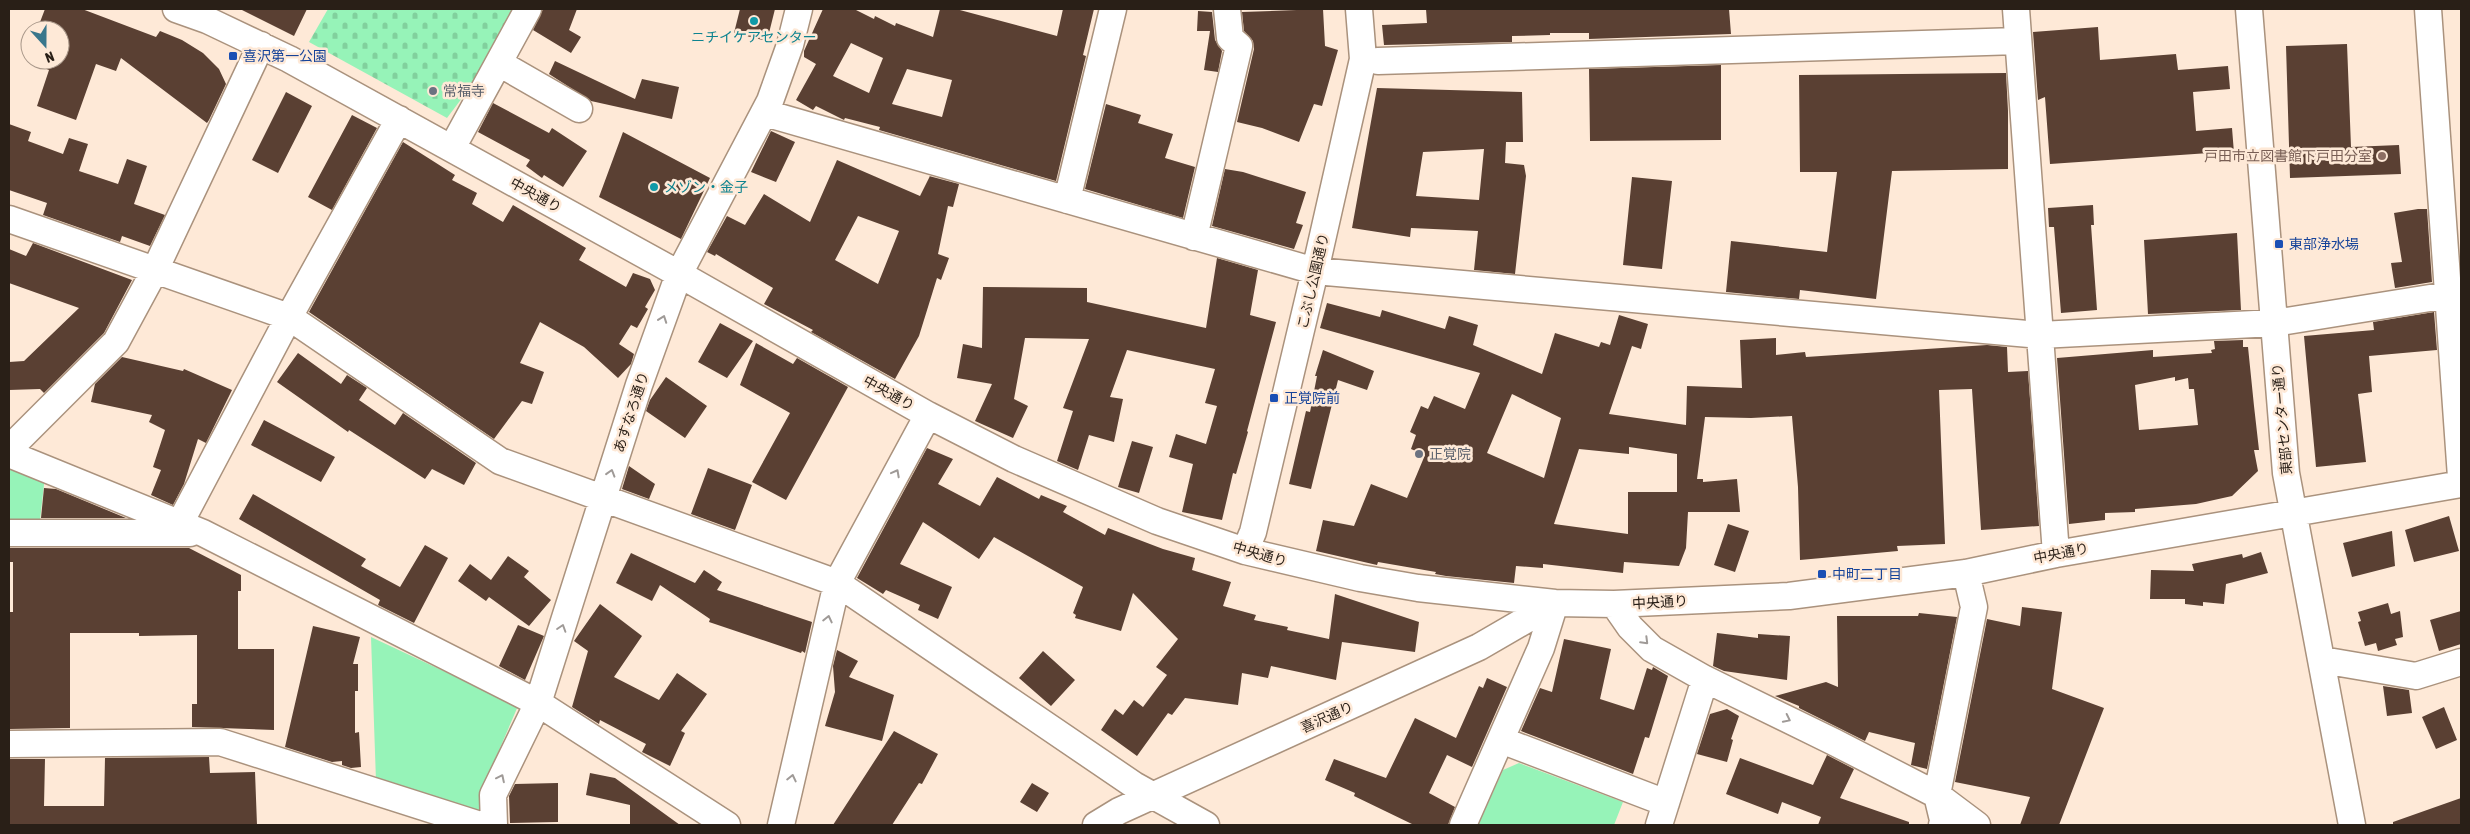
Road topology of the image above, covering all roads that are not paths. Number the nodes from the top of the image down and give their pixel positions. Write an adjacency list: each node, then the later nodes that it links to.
1 (176, 9): 10 (street, 中央通り)
2 (528, 9): 14 (street)
3 (800, 9): 16 (street, あすなろ通り)
4 (1113, 9): 19 (street)
5 (1227, 9): 21 (street)
6 (1359, 9): 23 (street, こぶし公園通り)
7 (2016, 9): 11 (street)
8 (2249, 9): 27 (street, 東部センター通り)
9 (2428, 9): 25 (street)
10 (209, 14): 12 (street, 中央通り)
11 (2018, 41): 13 (street); 28 (street)
12 (261, 45): 17 (street, 中央通り); 22 (street)
13 (1378, 60)
14 (499, 63): 15 (street); 18 (street)
15 (579, 109)
16 (764, 113): 19 (street); 24 (street, あすなろ通り)
17 (399, 119): 18 (street, 中央通り); 26 (street)
18 (452, 148): 24 (street, 中央通り)
19 (1067, 200): 21 (street)
20 (9, 218): 22 (street)
21 (1194, 236): 23 (street)
22 (155, 270): 26 (street); 30 (street)
23 (1315, 271): 28 (street); 39 (street, こぶし公園通り)
24 (679, 274): 29 (street, 中央通り); 34 (street, あすなろ通り, one-way to 24)
25 (2455, 294): 27 (street); 32 (street)
26 (289, 317): 34 (street); 36 (street)
27 (2274, 323): 28 (street); 35 (street, 東部センター通り)
28 (2040, 335): 40 (street)
29 (928, 415): 39 (street, 中央通り); 42 (street, one-way to 29)
30 (9, 449)
31 (9, 454): 36 (street)
32 (2461, 477)
33 (2461, 484): 35 (street, 中央通り)
34 (603, 499): 42 (street); 48 (street, あすなろ通り, one-way to 34)
35 (2294, 513): 40 (street, 中央通り); 45 (street, 東部センター通り)
36 (180, 523): 38 (street)
37 (9, 533): 38 (street)
38 (204, 533): 48 (street)
39 (1245, 550): 43 (street, 中央通り)
40 (2056, 554): 41 (street, 中央通り)
41 (1966, 573): 44 (street, 中央通り); 52 (street)
42 (837, 583): 51 (street); 57 (street, one-way to 42)
43 (1555, 604): 44 (street, 中央通り); 49 (street); 51 (street, 喜沢通り)
44 (1614, 604): 47 (street, one-way to 47)
45 (2322, 660): 46 (street); 63 (street, 東部センター通り)
46 (2461, 662)
47 (1705, 679): 52 (street, one-way to 52); 53 (street)
48 (538, 703): 55 (street, あすなろ通り, one-way to 48); 56 (street)
49 (1501, 740): 53 (street); 60 (street)
50 (9, 744): 54 (street)
51 (1152, 796): 58 (street, 喜沢通り); 59 (street)
52 (1937, 796): 61 (street); 62 (street)
53 (1663, 814)
54 (480, 825)
55 (494, 825)
56 (727, 825)
57 (781, 825)
58 (1096, 825)
59 (1206, 825)
60 (1463, 825)
61 (1942, 825)
62 (1977, 825)
63 (2352, 825)

